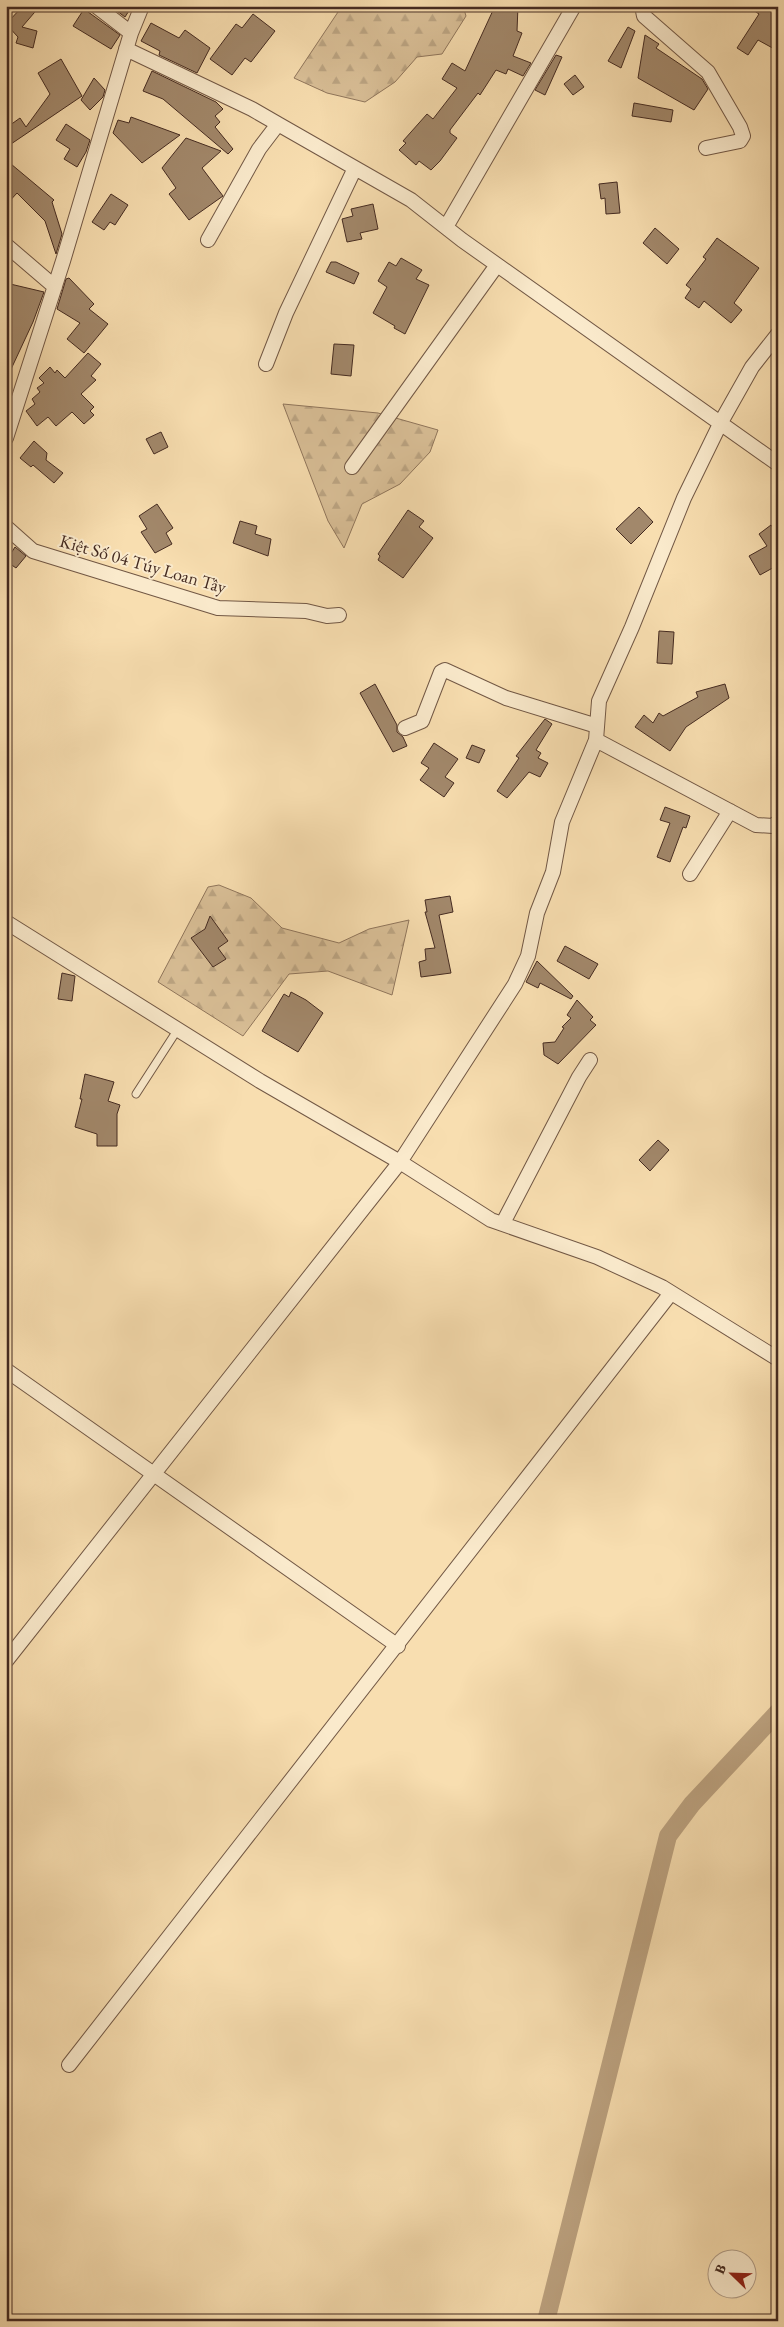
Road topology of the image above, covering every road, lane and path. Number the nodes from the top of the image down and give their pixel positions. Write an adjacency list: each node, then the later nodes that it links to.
1 (96, 6): 5 (street)
2 (142, 6): 5 (street)
3 (574, 6): 10 (street)
4 (642, 6): 8 (street)
5 (131, 34): 6 (street)
6 (126, 49): 7 (street); 14 (street)
7 (278, 124): 9 (street); 11 (street)
8 (706, 148)
9 (355, 168): 10 (street); 16 (street)
10 (446, 227): 13 (street)
11 (208, 240)
12 (8, 250): 14 (street)
13 (497, 265): 17 (street); 20 (street)
14 (55, 287): 18 (street)
15 (778, 334): 17 (street)
16 (266, 364)
17 (721, 422): 19 (street); 24 (street)
18 (6, 438)
19 (778, 464)
20 (352, 467)
21 (6, 527): 22 (street, Kiệt Số 04 Túy Loan Tây)
22 (339, 615)
23 (405, 728): 24 (street)
24 (597, 733): 25 (street); 32 (street)
25 (730, 811): 26 (street); 27 (street)
26 (778, 822)
27 (690, 874)
28 (6, 922): 29 (street)
29 (178, 1029): 31 (lane); 32 (street)
30 (590, 1060): 33 (street)
31 (136, 1094)
32 (400, 1162): 33 (street); 37 (street)
33 (503, 1223): 34 (street)
34 (671, 1293): 35 (street); 38 (street)
35 (778, 1359)
36 (6, 1370): 37 (street)
37 (154, 1474): 38 (street); 39 (street)
38 (398, 1646): 40 (street)
39 (6, 1661)
40 (69, 2065)

